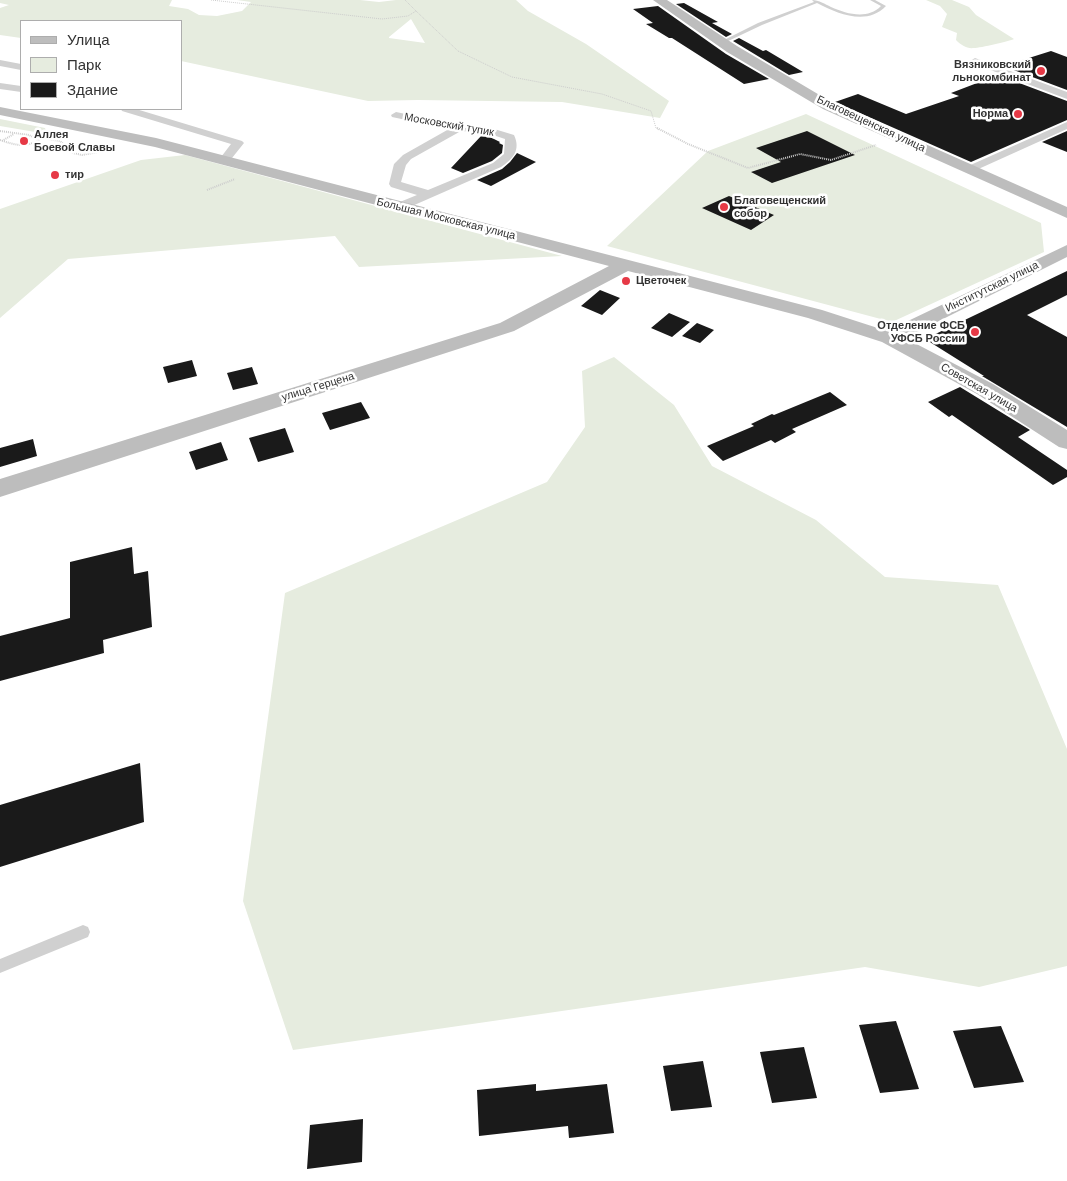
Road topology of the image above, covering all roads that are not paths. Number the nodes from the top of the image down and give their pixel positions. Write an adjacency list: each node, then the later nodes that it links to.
1 (659, 0): 4 (main road, Благовещенская улица)
2 (872, 0): 3 (lane)
3 (815, 1): 4 (lane)
4 (722, 42): 17 (main road, Благовещенская улица)
5 (975, 61): 10 (street)
6 (0, 63): 7 (street)
7 (20, 67)
8 (0, 86): 9 (street)
9 (20, 89)
10 (1067, 96)
11 (129, 110): 16 (street)
12 (0, 111): 16 (main road, Большая Московская улица)
13 (396, 115): 15 (street, Московский тупик)
14 (1067, 125): 17 (street)
15 (459, 128): 18 (street); 18 (street, Московский тупик)
16 (224, 161): 19 (main road, Большая Московская улица)
17 (970, 169): 20 (main road, Благовещенская улица)
18 (428, 194): 19 (street, Московский тупик)
19 (399, 207): 22 (main road, Большая Московская улица)
20 (1067, 213)
21 (1067, 250): 23 (main road, Институтская улица)
22 (626, 264): 23 (main road, Большая Московская улица); 25 (main road, улица Герцена)
23 (889, 338): 24 (main road, Советская улица)
24 (1067, 441)
25 (0, 488)
26 (83, 932): 27 (lane)
27 (0, 966)

